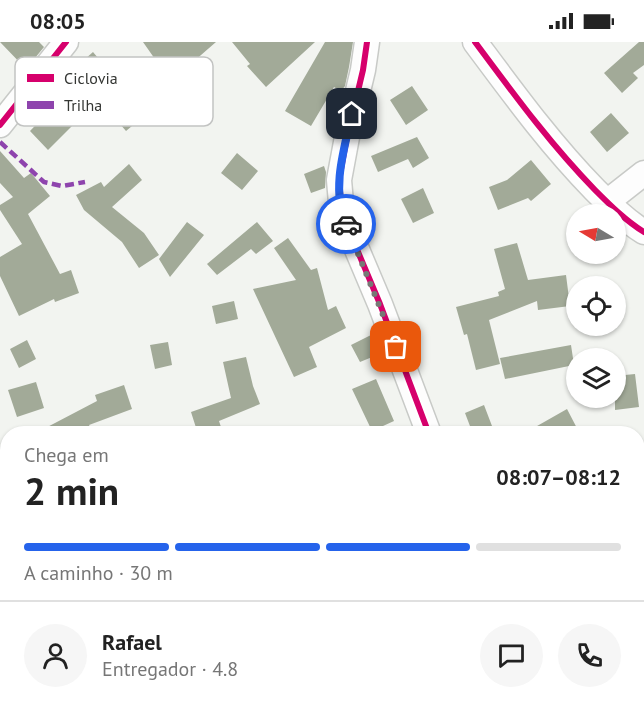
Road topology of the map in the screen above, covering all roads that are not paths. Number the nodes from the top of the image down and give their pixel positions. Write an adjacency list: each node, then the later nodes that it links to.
1 (66, 42): 4 (street)
2 (368, 42): 10 (street)
3 (475, 42): 8 (street)
4 (54, 57)
5 (15, 106): 6 (street)
6 (0, 125)
7 (644, 173): 8 (street)
8 (607, 202): 9 (street)
9 (644, 232)
10 (426, 426)

